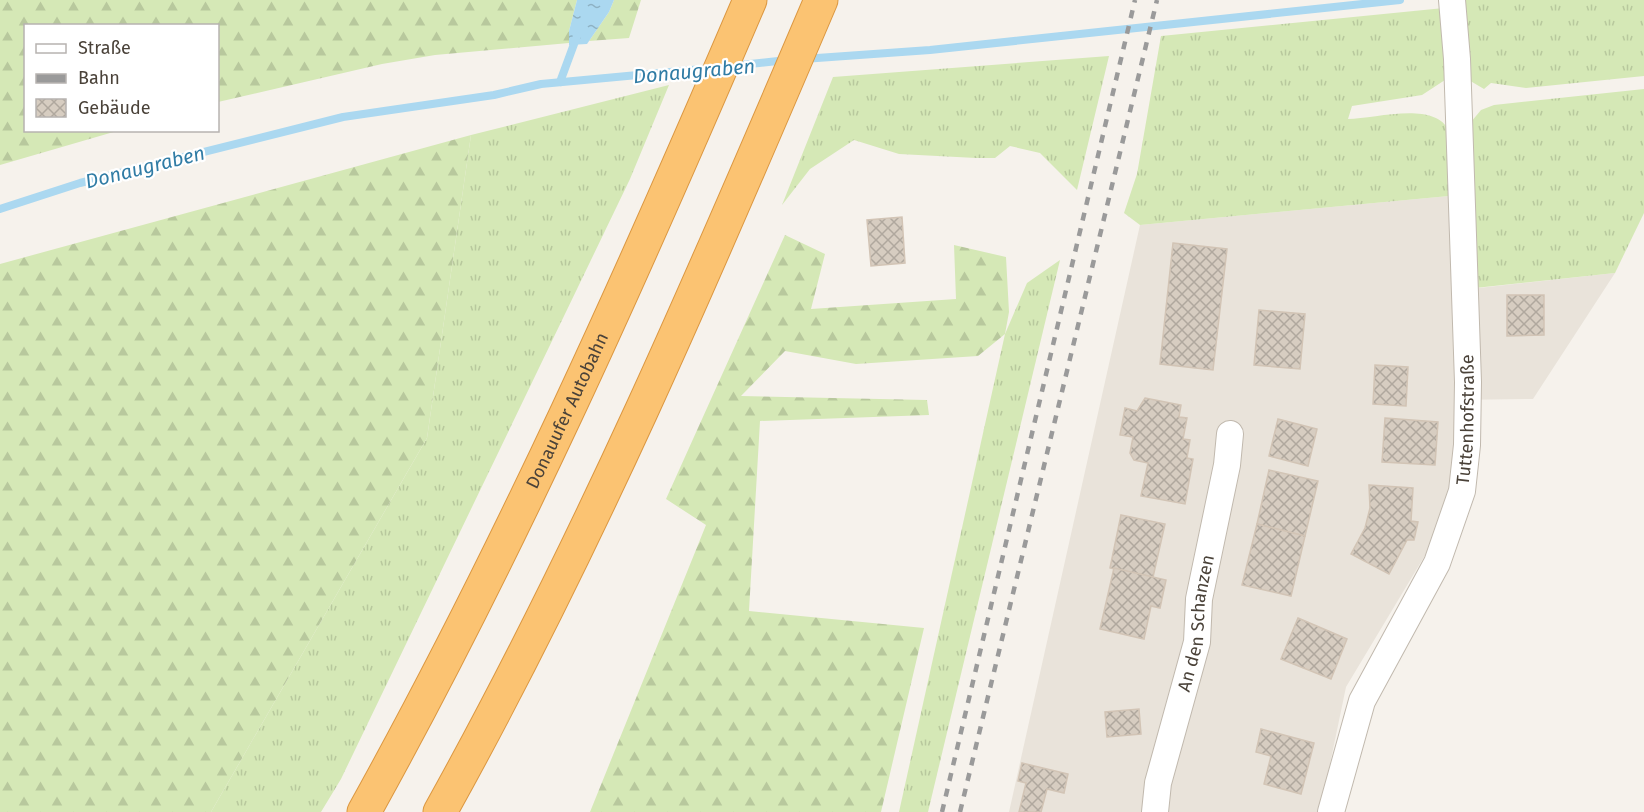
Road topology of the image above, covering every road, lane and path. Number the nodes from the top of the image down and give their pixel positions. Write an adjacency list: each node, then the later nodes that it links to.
1 (750, 0): 5 (highway, Donauufer Autobahn)
2 (821, 0): 6 (highway)
3 (1452, 0): 8 (street, Tuttenhofstraße)
4 (1230, 434): 7 (street, An den Schanzen)
5 (364, 812)
6 (440, 812)
7 (1155, 812)
8 (1331, 812)

